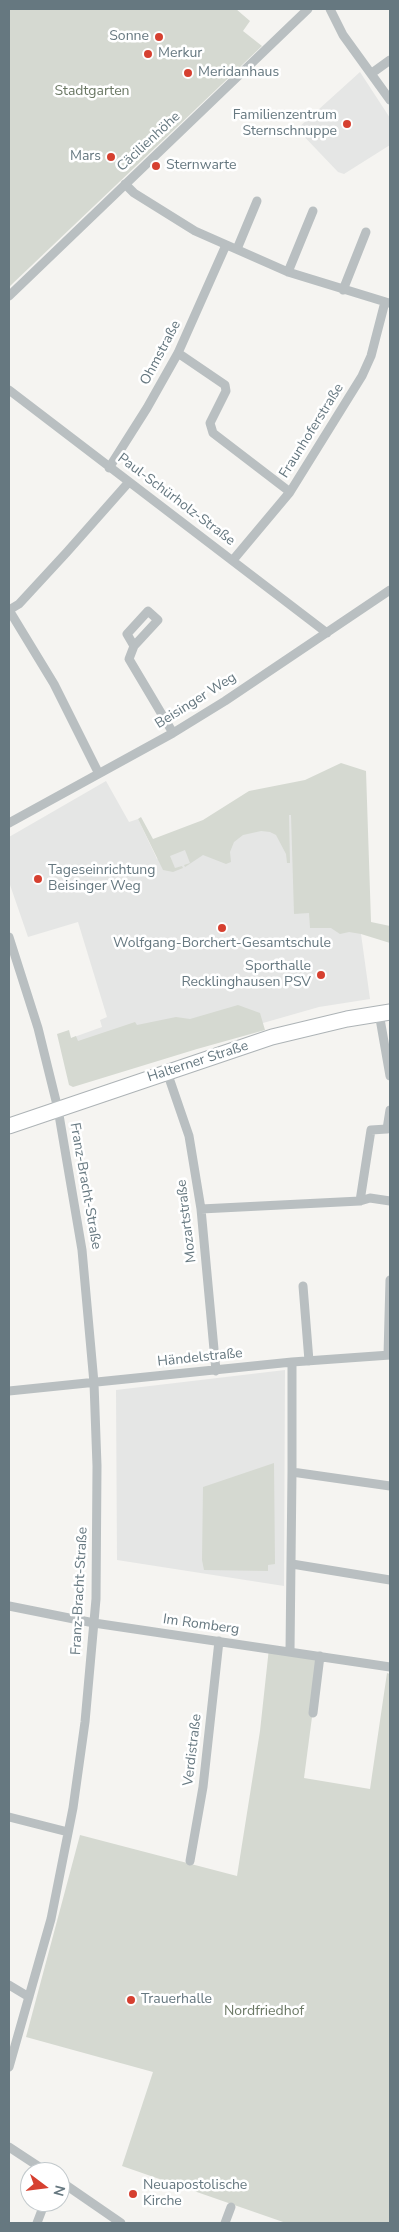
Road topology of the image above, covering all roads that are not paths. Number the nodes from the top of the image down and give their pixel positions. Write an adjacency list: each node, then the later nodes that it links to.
1 (308, 9): 6 (street, Cäcilienhöhe)
2 (330, 9): 4 (street)
3 (390, 60): 4 (street)
4 (372, 73): 5 (street)
5 (390, 100)
6 (125, 184): 10 (street); 14 (street, Cäcilienhöhe)
7 (257, 201): 11 (street)
8 (313, 211): 12 (street)
9 (366, 232): 13 (street)
10 (226, 245): 11 (street); 16 (street, Ohmstraße)
11 (237, 249): 12 (street)
12 (288, 272): 13 (street)
13 (343, 290): 15 (street)
14 (9, 296)
15 (388, 303): 20 (street, Fraunhoferstraße)
16 (178, 353): 18 (street, Ohmstraße); 20 (street)
17 (9, 390): 18 (street, Paul-Schürholz-Straße)
18 (109, 468): 19 (street, Paul-Schürholz-Straße)
19 (128, 483): 21 (street, Paul-Schürholz-Straße); 23 (street)
20 (290, 492): 21 (street, Fraunhoferstraße)
21 (233, 560): 24 (street, Paul-Schürholz-Straße)
22 (390, 590): 24 (street, Beisinger Weg)
23 (9, 610): 27 (street)
24 (327, 633): 26 (street, Beisinger Weg)
25 (134, 646): 26 (street)
26 (173, 733): 27 (street, Beisinger Weg)
27 (98, 772): 28 (street, Beisinger Weg)
28 (9, 823)
29 (9, 937): 30 (street, Franz-Bracht-Straße)
30 (11, 952): 34 (street, Franz-Bracht-Straße)
31 (384, 1012): 32 (main road, Halterner Straße); 33 (street)
32 (168, 1072): 34 (main road, Halterner Straße); 39 (street, Mozartstraße)
33 (390, 1076)
34 (58, 1109): 36 (main road, Halterner Straße); 46 (street, Franz-Bracht-Straße)
35 (390, 1110): 37 (street)
36 (9, 1126)
37 (360, 1201): 38 (street); 39 (street)
38 (390, 1201)
39 (201, 1209): 45 (street, Mozartstraße)
40 (390, 1280): 42 (street)
41 (303, 1286): 43 (street)
42 (389, 1355): 43 (street, Händelstraße)
43 (309, 1361): 44 (street, Händelstraße)
44 (292, 1362): 45 (street, Händelstraße); 48 (street)
45 (216, 1371): 46 (street, Händelstraße)
46 (94, 1383): 47 (street, Händelstraße); 53 (street, Franz-Bracht-Straße)
47 (9, 1391)
48 (292, 1472): 49 (street); 50 (street)
49 (390, 1486)
50 (292, 1564): 51 (street); 55 (street)
51 (390, 1580)
52 (9, 1606): 53 (street, Im Romberg)
53 (94, 1623): 54 (street, Im Romberg); 60 (street, Franz-Bracht-Straße)
54 (219, 1641): 55 (street, Im Romberg); 61 (street, Verdistraße)
55 (290, 1651): 56 (street, Im Romberg)
56 (320, 1656): 57 (street, Im Romberg); 58 (street)
57 (390, 1667)
58 (313, 1713)
59 (9, 1817): 60 (street)
60 (68, 1832): 63 (street, Franz-Bracht-Straße)
61 (190, 1861)
62 (9, 1985): 63 (street)
63 (29, 1997): 64 (street, Franz-Bracht-Straße)
64 (9, 2067)
65 (9, 2147): 66 (street)
66 (32, 2162)
67 (70, 2188): 69 (street)
68 (231, 2207): 70 (street)
69 (121, 2223)
70 (225, 2223)

